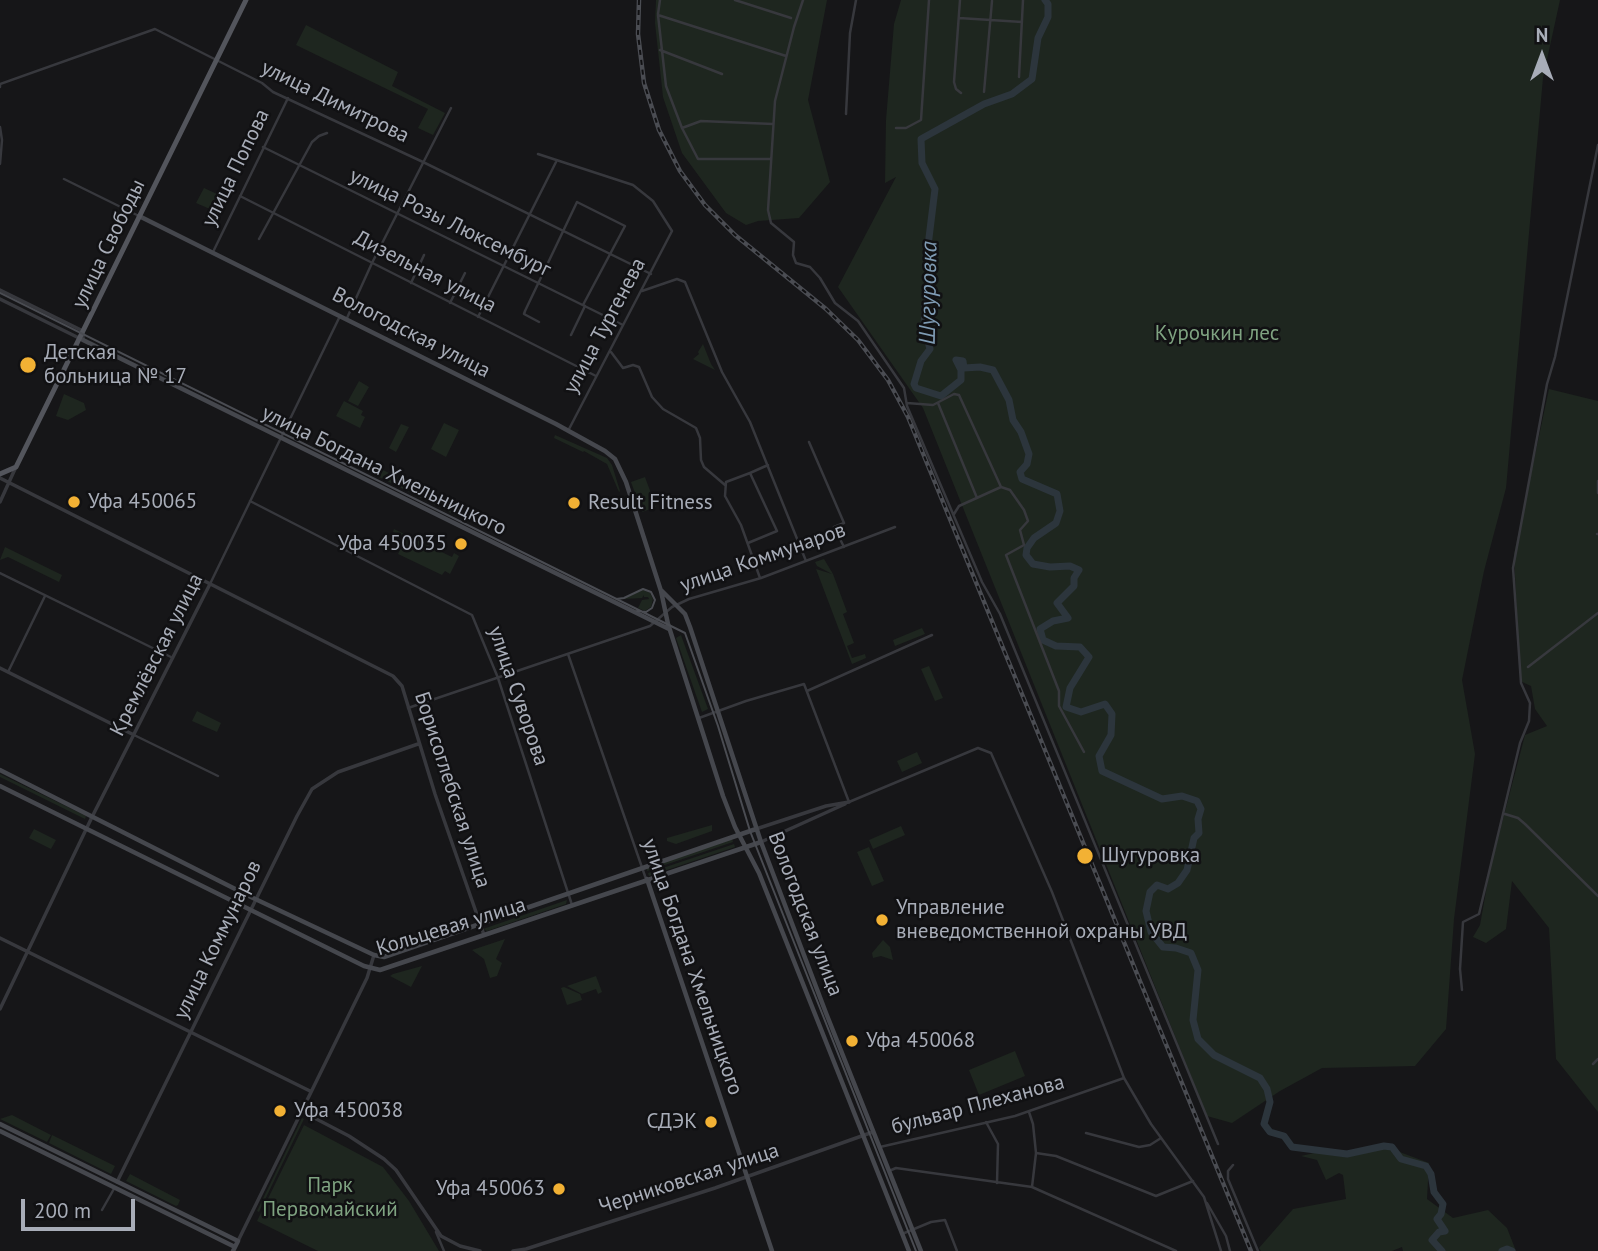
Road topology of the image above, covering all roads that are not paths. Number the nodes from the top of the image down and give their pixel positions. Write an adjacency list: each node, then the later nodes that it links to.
1 (246, 0): 17 (main road, улица Свободы)
2 (660, 0): 10 (street)
3 (735, 0): 11 (street)
4 (803, 0): 16 (street)
5 (856, 0): 25 (street)
6 (929, 0): 29 (street)
7 (960, 0): 12 (street)
8 (1023, 0): 14 (street)
9 (992, 1): 13 (street)
10 (657, 15): 15 (street); 16 (street)
11 (791, 18)
12 (959, 18): 13 (street); 22 (street)
13 (990, 20): 14 (street); 21 (street)
14 (1022, 22): 19 (street)
15 (660, 50): 18 (street); 28 (street)
16 (786, 56): 26 (street)
17 (216, 62): 20 (street, улица Димитрова); 23 (street, улица Димитрова); 44 (main road, улица Свободы)
18 (722, 74)
19 (1019, 77)
20 (0, 86)
21 (984, 92)
22 (961, 93)
23 (288, 98): 32 (street, улица Попова); 35 (street, улица Димитрова)
24 (451, 108): 35 (street)
25 (846, 114)
26 (773, 124): 28 (street); 34 (street)
27 (0, 127): 37 (street)
28 (682, 128): 34 (street)
29 (896, 128)
30 (327, 133): 38 (street)
31 (1598, 145): 121 (street)
32 (263, 148): 38 (street, улица Розы Люксембург); 40 (street, улица Попова)
33 (538, 154): 36 (street)
34 (770, 159): 71 (street)
35 (423, 162): 42 (street); 43 (street, улица Димитрова)
36 (556, 162): 43 (street); 53 (street, улица Тургенева)
37 (0, 164)
38 (300, 166): 41 (street); 42 (street, улица Розы Люксембург)
39 (64, 179): 44 (street, Вологодская улица)
40 (240, 196): 41 (street, Дизельная улица); 47 (street, улица Попова)
41 (272, 213): 46 (street); 50 (street, Дизельная улица)
42 (397, 214): 50 (street); 51 (street, улица Розы Люксембург)
43 (529, 215): 45 (street, улица Димитрова); 51 (street)
44 (139, 216): 47 (main road, Вологодская улица); 66 (main road, улица Свободы)
45 (564, 232): 49 (street, улица Димитрова); 49 (street); 55 (street)
46 (259, 239)
47 (213, 252): 61 (main road, Вологодская улица)
48 (424, 255): 54 (street)
49 (609, 255): 53 (street, улица Димитрова); 60 (street)
50 (372, 263): 54 (street, Дизельная улица); 63 (street)
51 (504, 265): 55 (street, улица Розы Люксембург); 62 (street)
52 (465, 273): 59 (street)
53 (651, 274): 57 (street, улица Тургенева)
54 (411, 283): 59 (street, Дизельная улица)
55 (537, 284): 60 (street, улица Розы Люксембург); 64 (street)
56 (0, 290): 66 (street)
57 (642, 291): 65 (street, улица Тургенева); 76 (street)
58 (0, 299): 68 (street)
59 (450, 303): 62 (street, Дизельная улица)
60 (584, 306): 65 (street, улица Розы Люксембург); 67 (street)
61 (340, 315): 63 (main road, Вологодская улица); 74 (street, Кремлёвская улица)
62 (478, 317): 70 (street, Дизельная улица)
63 (347, 318): 73 (main road, Вологодская улица)
64 (539, 322)
65 (623, 325): 69 (street, улица Тургенева)
66 (83, 331): 68 (main road, улица Свободы)
67 (571, 335)
68 (81, 339): 74 (main road, улица Богдана Хмельницкого); 77 (main road, улица Свободы)
69 (610, 351): 70 (street, улица Тургенева); 82 (street)
70 (596, 376): 73 (street, улица Тургенева)
71 (906, 403): 72 (street); 88 (street)
72 (938, 403): 83 (street); 85 (street)
73 (568, 431): 96 (main road, Вологодская улица)
74 (281, 438): 86 (street, Кремлёвская улица); 101 (main road, улица Богдана Хмельницкого)
75 (809, 442): 91 (street)
76 (768, 466): 78 (street); 92 (street)
77 (16, 467): 79 (main road); 81 (street, улица Свободы)
78 (750, 472): 82 (street); 90 (street)
79 (0, 476): 81 (street, Борисоглебская улица)
80 (1598, 481): 84 (street)
81 (9, 483): 87 (street, улица Свободы); 95 (street, Борисоглебская улица)
82 (725, 485): 90 (street)
83 (1001, 487): 85 (street); 116 (street)
84 (1598, 493)
85 (977, 498): 88 (street)
86 (250, 501): 95 (street, Кремлёвская улица); 109 (street, улица Суворова)
87 (0, 502)
88 (953, 515): 157 (street)
89 (895, 527): 91 (street, улица Коммунаров)
90 (748, 543): 94 (street)
91 (844, 547): 92 (street, улица Коммунаров)
92 (807, 562): 94 (street, улица Коммунаров)
93 (0, 573): 97 (street)
94 (761, 579): 98 (street, улица Коммунаров)
95 (210, 584): 105 (street, Кремлёвская улица); 111 (street, Борисоглебская улица)
96 (661, 591): 98 (main road, Вологодская улица); 99 (main road, Вологодская улица)
97 (45, 595): 105 (street); 108 (street)
98 (676, 605): 99 (street, улица Коммунаров); 112 (main road, Вологодская улица)
99 (666, 612): 101 (street, улица Коммунаров); 102 (main road, Вологодская улица)
100 (1598, 613): 106 (street)
101 (655, 622): 102 (main road, улица Богдана Хмельницкого); 104 (street, улица Коммунаров)
102 (671, 630): 113 (main road, Вологодская улица)
103 (932, 635): 110 (street)
104 (568, 654): 109 (street, улица Коммунаров); 128 (street, улица Богдана Хмельницкого)
105 (173, 658): 114 (street, Кремлёвская улица)
106 (1528, 667)
107 (0, 668): 108 (street)
108 (8, 672): 114 (street)
109 (498, 678): 111 (street, улица Коммунаров); 130 (street, улица Суворова)
110 (807, 691): 112 (street); 120 (street)
111 (408, 708): 115 (street, Борисоглебская улица)
112 (717, 711): 113 (street); 124 (main road, Вологодская улица)
113 (699, 718): 125 (main road, Вологодская улица)
114 (134, 735): 118 (street); 122 (street, Кремлёвская улица)
115 (418, 744): 132 (street, улица Коммунаров); 135 (street, Борисоглебская улица)
116 (1084, 752)
117 (0, 770): 122 (main road, Кольцевая улица)
118 (218, 776)
119 (0, 786): 123 (main road, Кольцевая улица)
120 (849, 802): 124 (street, Кольцевая улица); 126 (street, Кольцевая улица); 146 (street, Кольцевая улица)
121 (1505, 814): 131 (street); 141 (street)
122 (92, 817): 123 (street, Кремлёвская улица); 132 (main road, Кольцевая улица)
123 (86, 829): 134 (main road, Кольцевая улица); 138 (street, Кремлёвская улица)
124 (756, 829): 125 (main road, Кольцевая улица); 126 (main road, Вологодская улица)
125 (740, 834): 127 (main road, Вологодская улица); 128 (main road, Кольцевая улица)
126 (761, 842): 127 (main road, Кольцевая улица); 153 (main road, Вологодская улица)
127 (747, 847): 129 (main road, Кольцевая улица); 155 (main road, Вологодская улица)
128 (642, 868): 129 (street, улица Богдана Хмельницкого); 130 (main road, Кольцевая улица)
129 (647, 880): 133 (main road, Кольцевая улица); 162 (main road, улица Богдана Хмельницкого)
130 (569, 894): 133 (street, улица Суворова); 135 (main road, Кольцевая улица)
131 (1598, 896)
132 (256, 899): 134 (street, улица Коммунаров); 139 (main road, Кольцевая улица)
133 (572, 905): 136 (main road, Кольцевая улица)
134 (251, 909): 140 (main road, Кольцевая улица); 143 (street, улица Коммунаров)
135 (479, 923): 136 (street, Борисоглебская улица); 139 (main road, Кольцевая улица)
136 (484, 935): 140 (main road, Кольцевая улица)
137 (0, 938): 138 (street)
138 (27, 952): 142 (street, Кремлёвская улица); 143 (street)
139 (374, 955): 140 (street)
140 (369, 968): 147 (street)
141 (1462, 990)
142 (0, 1009)
143 (191, 1031): 147 (street); 165 (street, улица Коммунаров)
144 (1598, 1059): 145 (street)
145 (1593, 1064)
146 (1124, 1078): 149 (street, бульвар Плеханова); 156 (street)
147 (310, 1090): 148 (street)
148 (301, 1111): 170 (street); 172 (street)
149 (1029, 1112): 150 (street, бульвар Плеханова); 159 (street)
150 (986, 1122): 158 (street, бульвар Плеханова); 164 (street)
151 (0, 1124): 165 (main road)
152 (0, 1131): 165 (main road)
153 (873, 1132): 155 (street, Черниковская улица); 158 (main road, Вологодская улица)
154 (1086, 1133): 156 (street)
155 (862, 1136): 162 (street, Черниковская улица); 171 (main road, Вологодская улица)
156 (1161, 1138): 163 (street)
157 (1218, 1144)
158 (881, 1150): 161 (main road, Вологодская улица)
159 (1036, 1153): 163 (street); 166 (street)
160 (1233, 1165): 184 (street)
161 (889, 1171): 164 (street); 169 (main road, Вологодская улица)
162 (746, 1178): 173 (street, Черниковская улица); 177 (main road, улица Богдана Хмельницкого)
163 (1193, 1181): 167 (street)
164 (998, 1183): 166 (street)
165 (116, 1185): 168 (street, улица Коммунаров); 172 (main road)
166 (1032, 1187): 181 (street)
167 (1204, 1197): 182 (street); 183 (street)
168 (102, 1210)
169 (913, 1230): 171 (street); 179 (main road, Вологодская улица); 180 (street)
170 (436, 1232): 174 (street); 175 (street)
171 (902, 1234): 178 (main road, Вологодская улица)
172 (235, 1246)
173 (526, 1250): 176 (street, Черниковская улица)
174 (444, 1251)
175 (480, 1251)
176 (513, 1251)
177 (772, 1251)
178 (909, 1251)
179 (922, 1251)
180 (957, 1251)
181 (1176, 1251)
182 (1221, 1251)
183 (1230, 1251)
184 (1258, 1251)

